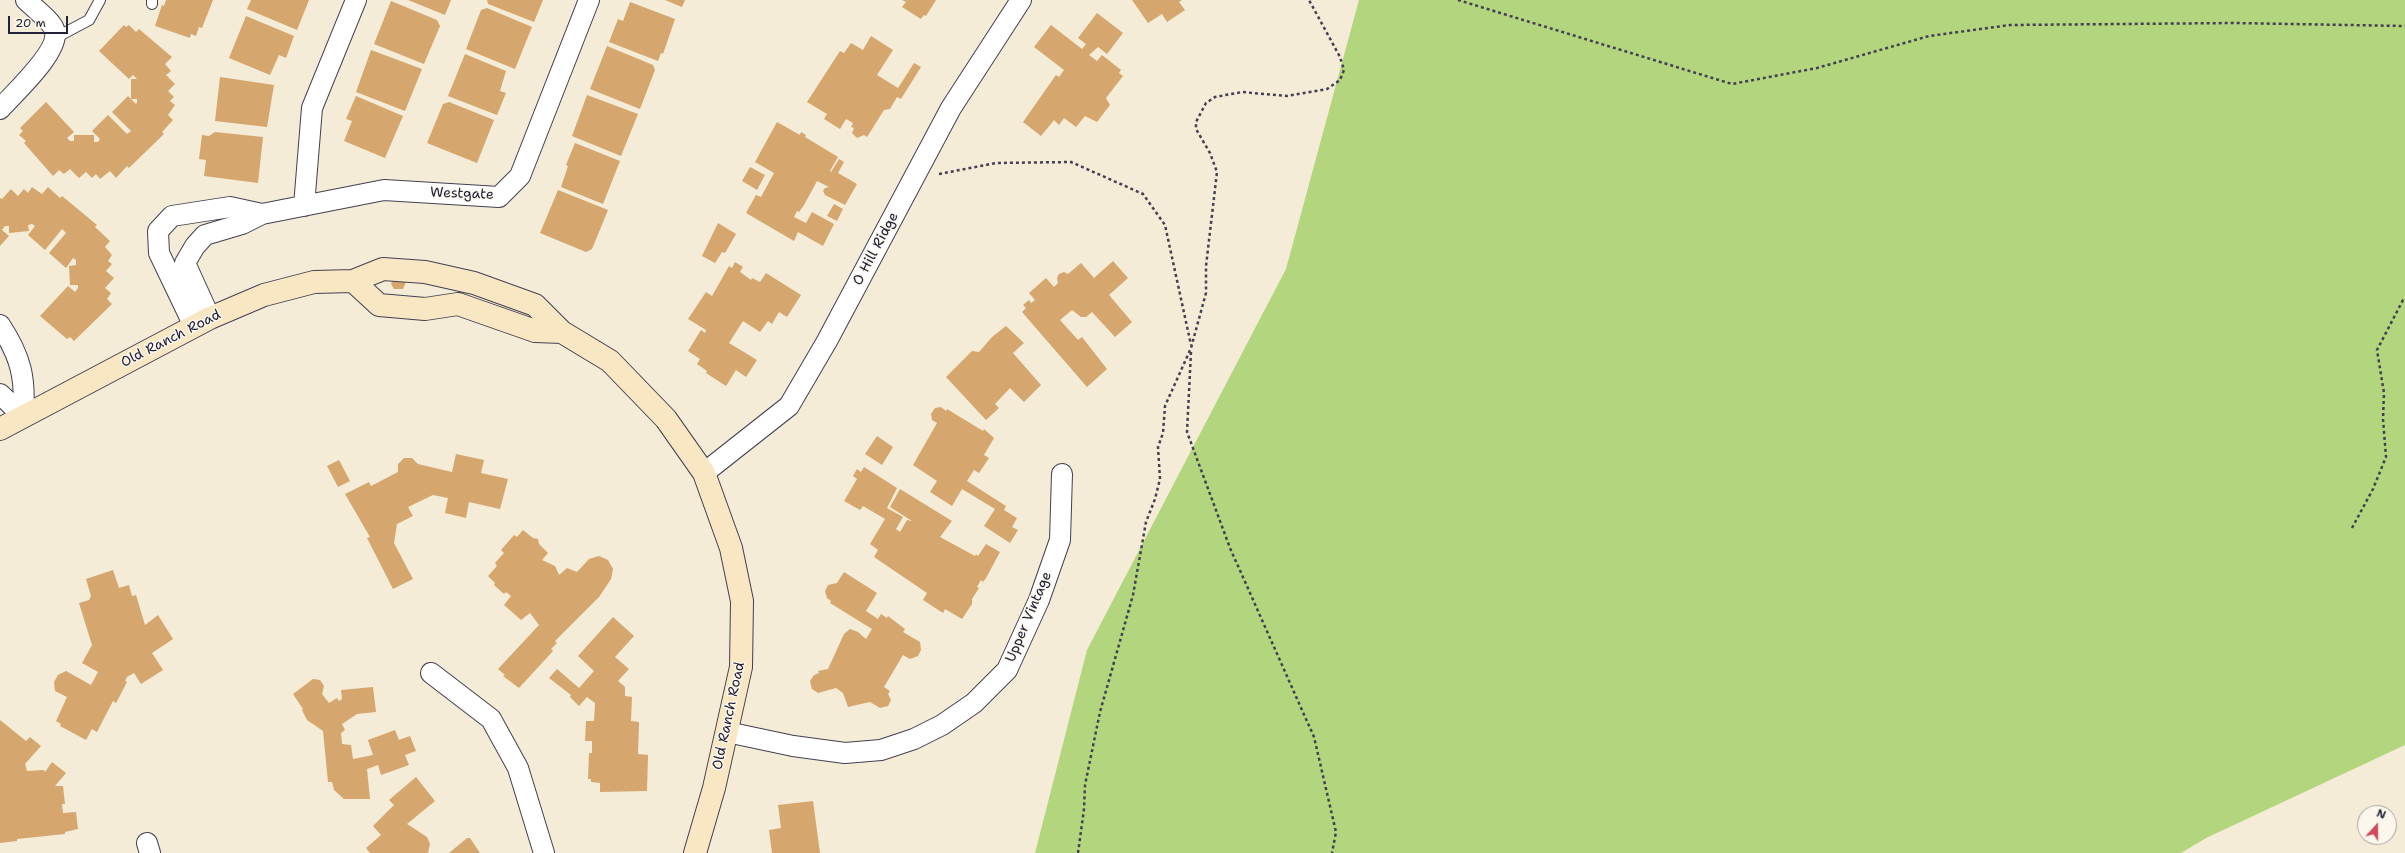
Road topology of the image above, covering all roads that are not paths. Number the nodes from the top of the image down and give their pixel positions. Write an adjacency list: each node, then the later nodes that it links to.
1 (26, 0): 6 (street)
2 (100, 0): 6 (lane)
3 (356, 0): 8 (street)
4 (589, 0): 8 (street, Westgate)
5 (1021, 0): 19 (street, O Hill Ridge)
6 (55, 38): 7 (street)
7 (0, 109)
8 (304, 206): 10 (street, Westgate)
9 (197, 212): 10 (street, Westgate); 11 (lane); 13 (street, Westgate)
10 (262, 214): 11 (street, Westgate)
11 (205, 235): 13 (street)
12 (353, 281): 13 (street, Old Ranch Road); 15 (street, Old Ranch Road); 15 (street, Old Ranch Road)
13 (202, 322): 17 (street, Old Ranch Road)
14 (0, 326): 17 (street)
15 (562, 332): 19 (street, Old Ranch Road)
16 (0, 394): 17 (street)
17 (23, 416): 18 (street, Old Ranch Road)
18 (0, 428)
19 (704, 474): 22 (street, Old Ranch Road)
20 (1062, 474): 22 (street, Upper Vintage)
21 (431, 673): 23 (street)
22 (727, 732): 24 (street, Old Ranch Road)
23 (544, 853)
24 (695, 853)

